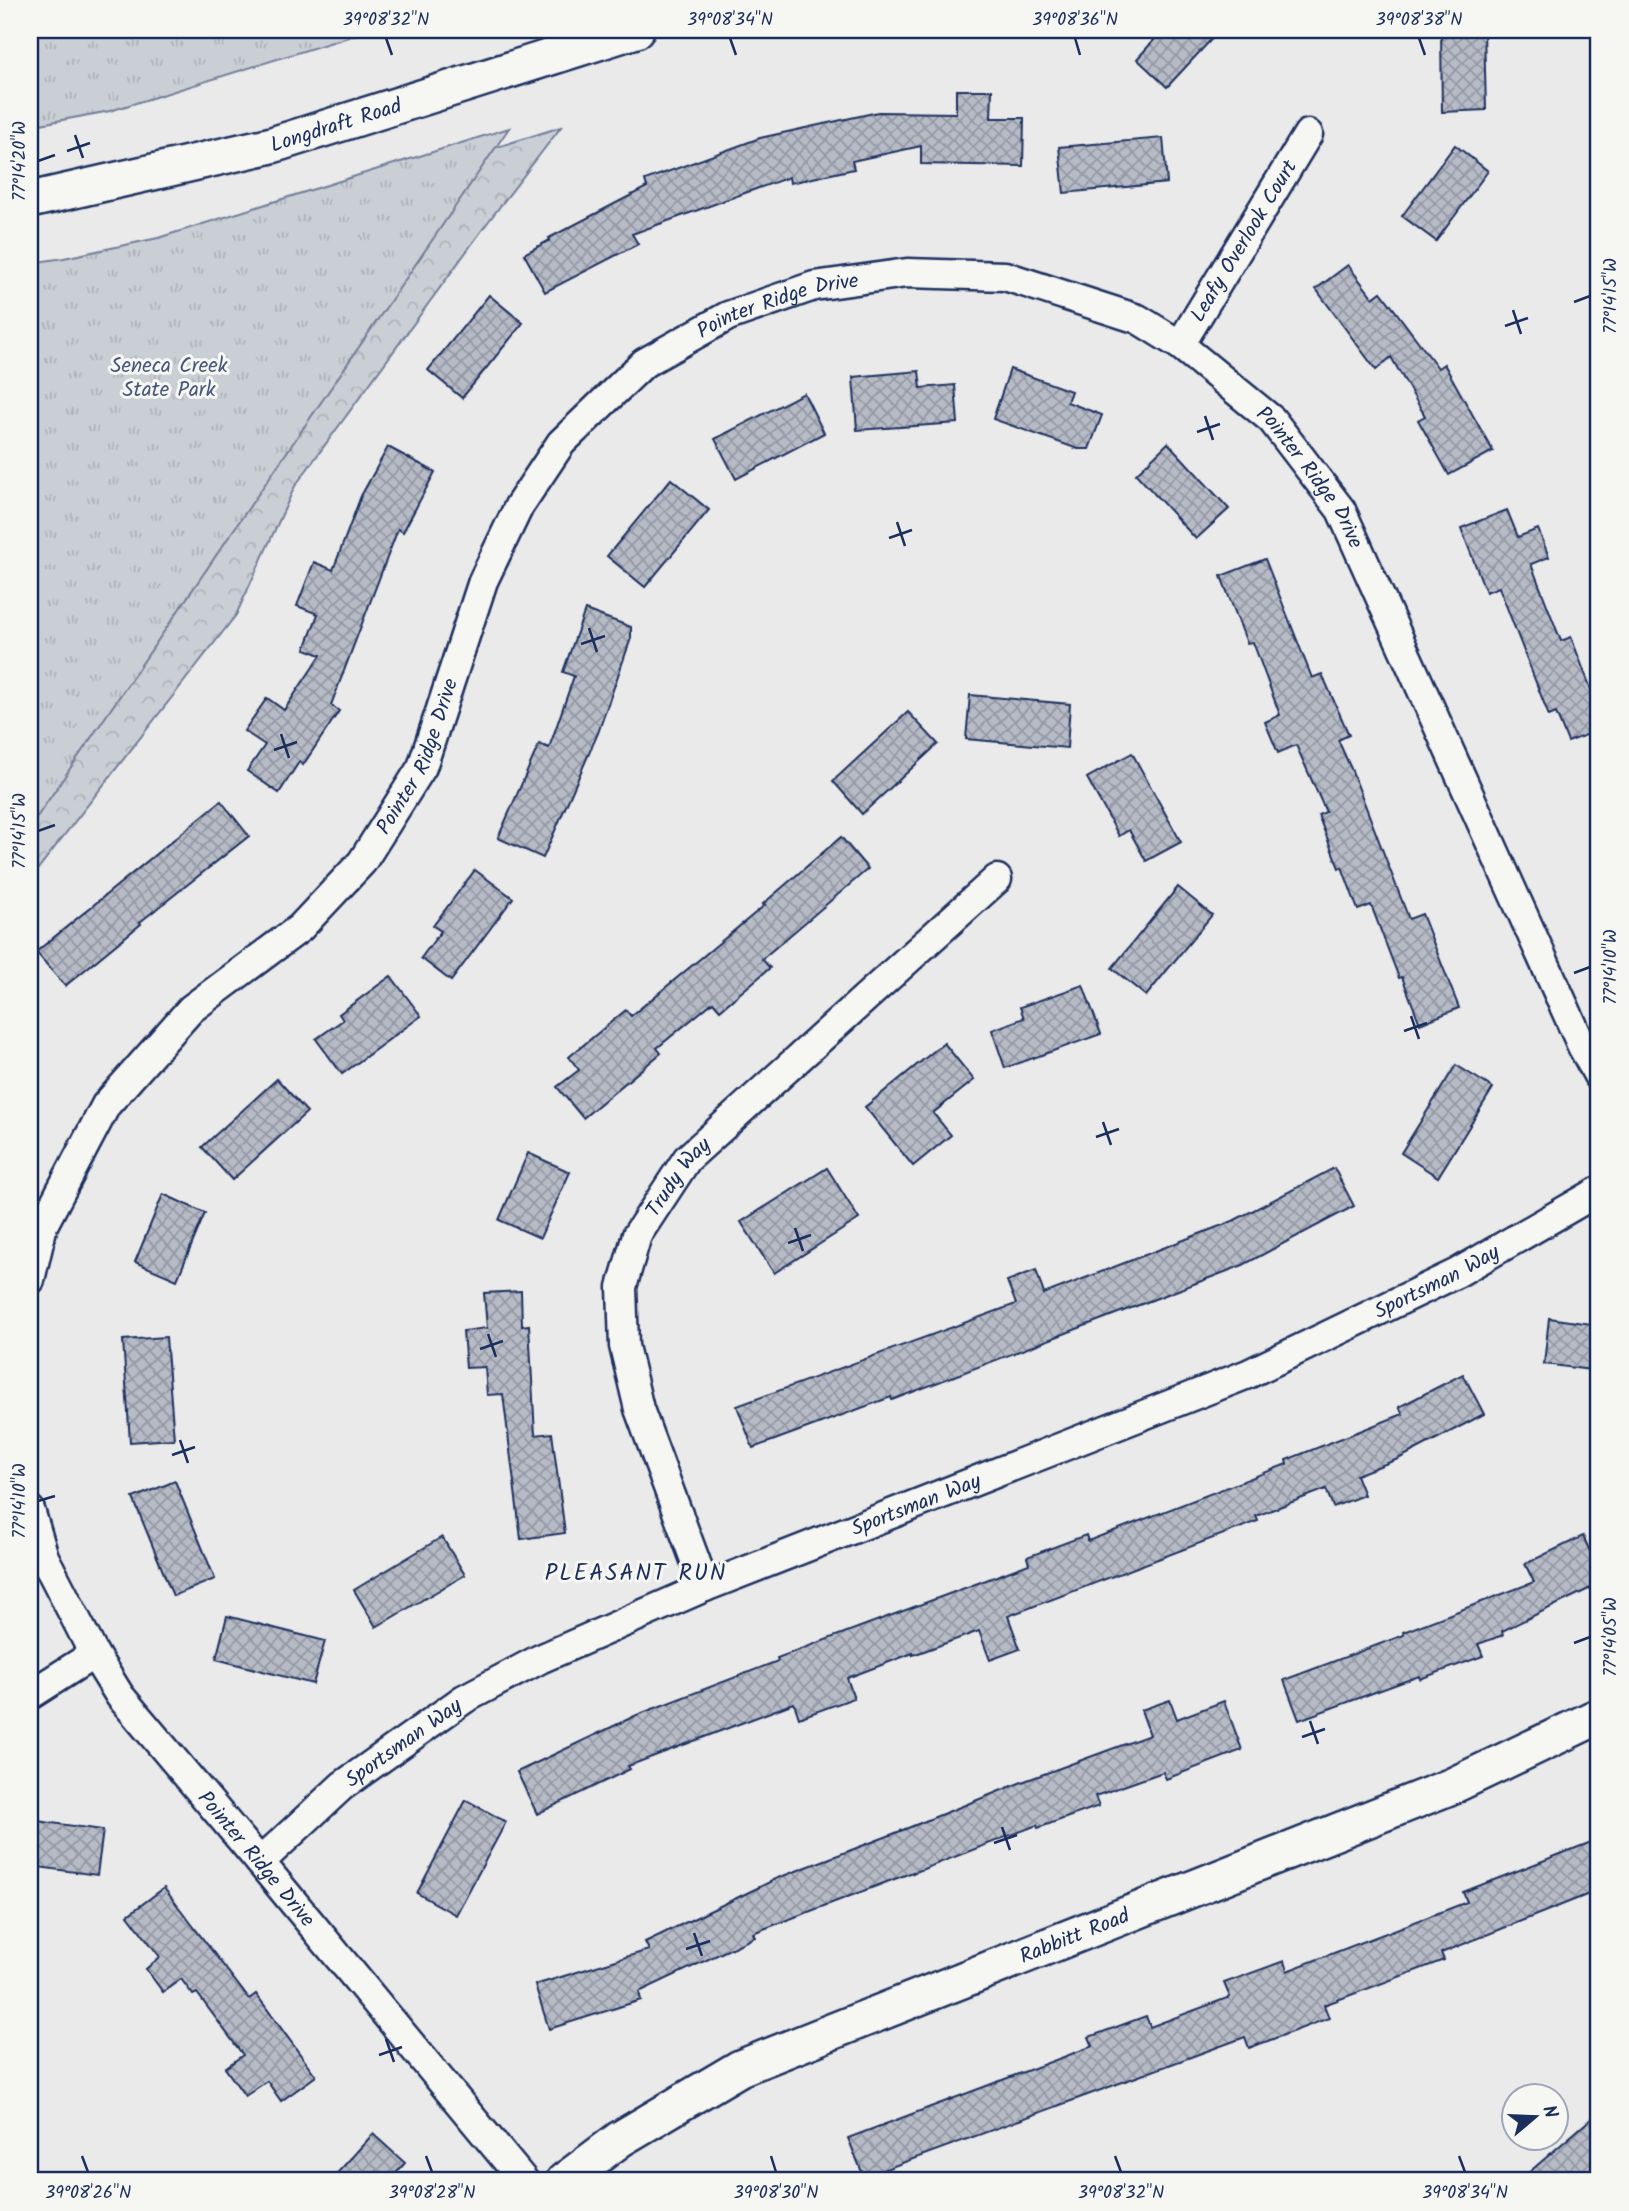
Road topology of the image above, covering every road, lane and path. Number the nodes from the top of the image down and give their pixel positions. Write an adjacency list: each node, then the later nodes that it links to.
1 (636, 30): 3 (street, Longdraft Road)
2 (1308, 134): 4 (street, Leafy Overlook Court)
3 (30, 200)
4 (1180, 345): 6 (street, Pointer Ridge Drive); 8 (street, Pointer Ridge Drive)
5 (997, 879): 10 (street, Trudy Way)
6 (1599, 1077)
7 (1599, 1191): 10 (street, Sportsman Way)
8 (30, 1280)
9 (30, 1510): 11 (street, Pointer Ridge Drive)
10 (705, 1587): 14 (street, Sportsman Way)
11 (94, 1654): 12 (street); 14 (street, Pointer Ridge Drive)
12 (30, 1695)
13 (1599, 1717): 16 (street, Rabbitt Road)
14 (260, 1862): 15 (street, Pointer Ridge Drive)
15 (524, 2181)
16 (564, 2181)

